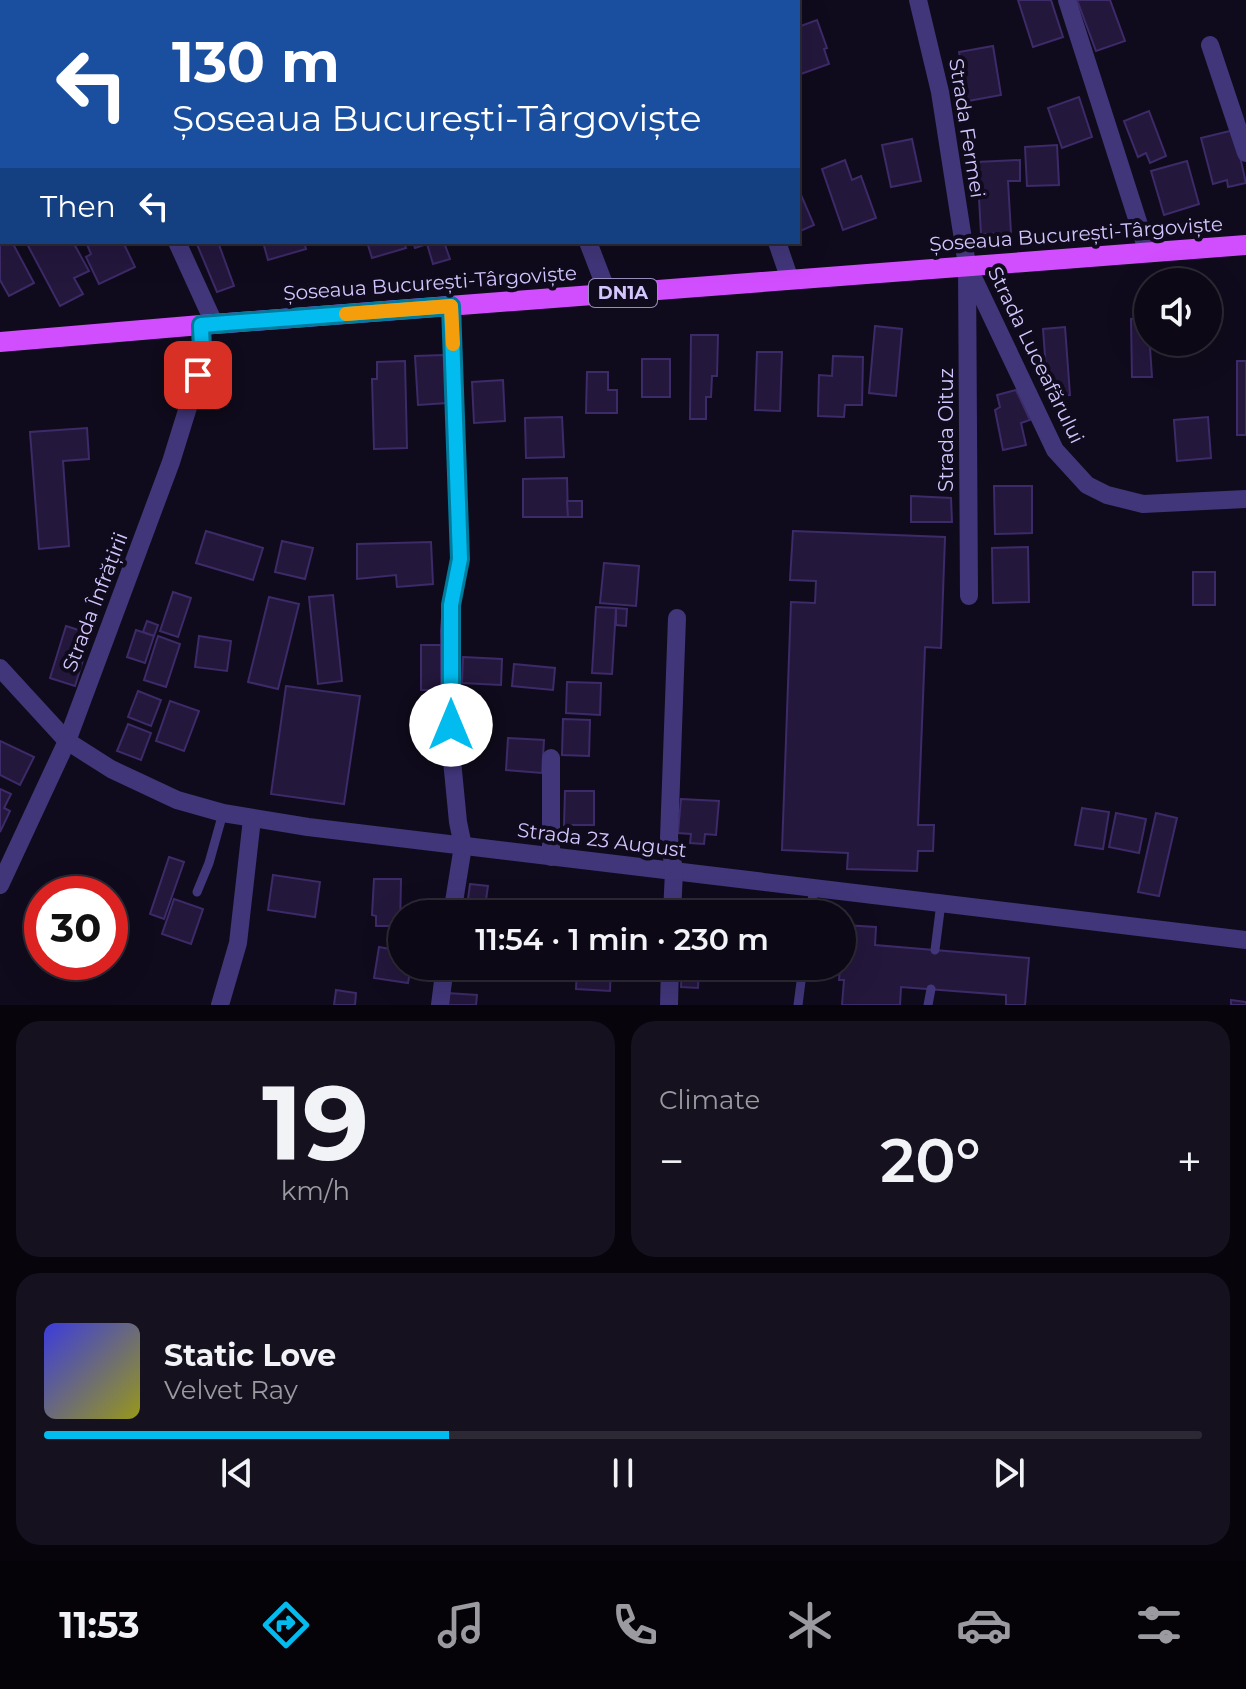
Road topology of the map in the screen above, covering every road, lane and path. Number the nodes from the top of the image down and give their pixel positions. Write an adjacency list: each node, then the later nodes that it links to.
1 (918, 0): 10 (street, Strada Fermei)
2 (1067, 0): 9 (street)
3 (1210, 45): 4 (street)
4 (1246, 153)
5 (178, 244): 14 (street, Strada Înfrățirii)
6 (589, 244): 12 (street)
7 (778, 244): 11 (street)
8 (1246, 245): 9 (main road, Șoseaua București-Târgoviște / DN1A)
9 (1148, 253): 10 (main road, Șoseaua București-Târgoviște / DN1A)
10 (967, 265): 11 (main road, Șoseaua București-Târgoviște / DN1A); 16 (street, Strada Luceafărului); 17 (street, Strada Oituz)
11 (790, 280): 12 (main road, Șoseaua București-Târgoviște / DN1A)
12 (608, 294): 13 (main road, Șoseaua București-Târgoviște / DN1A)
13 (451, 306): 14 (main road, Șoseaua București-Târgoviște / DN1A); 24 (street)
14 (208, 324): 15 (main road, Șoseaua București-Târgoviște / DN1A); 20 (street, Strada Înfrățirii)
15 (0, 342)
16 (1246, 499)
17 (969, 596)
18 (677, 618): 26 (street)
19 (0, 668): 20 (street, Strada 23 August)
20 (67, 741): 22 (street, Strada 23 August); 27 (street, Strada Înfrățirii)
21 (551, 758): 25 (street)
22 (223, 813): 23 (street, Strada 23 August); 29 (lane)
23 (252, 819): 24 (street, Strada 23 August); 40 (street)
24 (463, 846): 25 (street, Strada 23 August); 30 (street)
25 (551, 857): 26 (street, Strada 23 August)
26 (674, 871): 28 (street, Strada 23 August); 31 (street)
27 (0, 885)
28 (814, 888): 32 (lane); 33 (street, Strada 23 August)
29 (197, 892)
30 (454, 900)
31 (673, 900)
32 (812, 900)
33 (941, 903): 34 (street, Strada 23 August); 35 (lane)
34 (1246, 940)
35 (935, 950)
36 (443, 980): 41 (street)
37 (670, 980): 42 (street)
38 (801, 980): 43 (lane)
39 (931, 989): 44 (lane)
40 (220, 1005)
41 (440, 1005)
42 (669, 1005)
43 (798, 1005)
44 (928, 1005)

